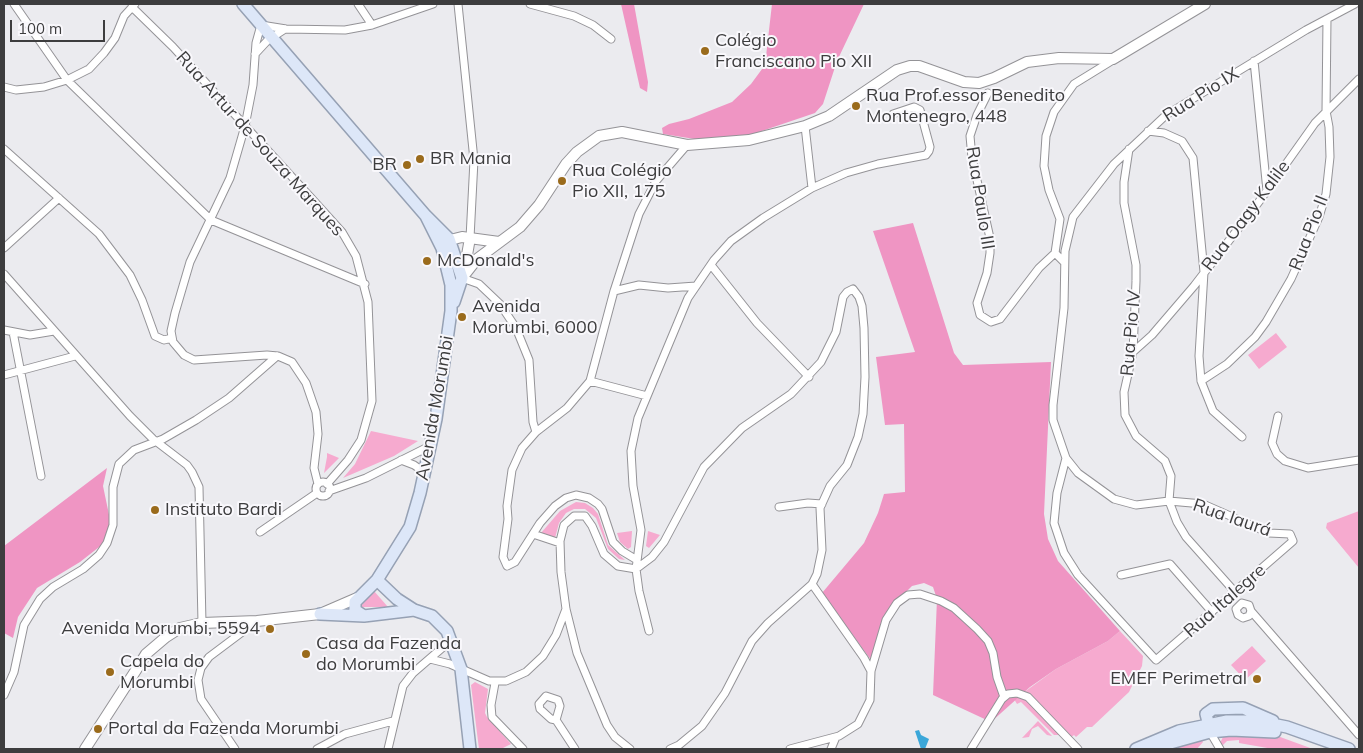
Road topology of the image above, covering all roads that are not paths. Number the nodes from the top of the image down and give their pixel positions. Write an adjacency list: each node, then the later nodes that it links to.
1 (14, 4): 20 (street)
2 (244, 4): 11 (main road, Avenida Morumbi)
3 (358, 4): 12 (street)
4 (433, 4): 12 (street)
5 (458, 4): 37 (street)
6 (530, 4): 15 (street)
7 (1205, 4): 17 (street)
8 (1355, 4): 10 (street, Rua Pio IX)
9 (132, 6): 20 (street); 25 (street, Rua Artur de Souza Marques)
10 (1326, 19): 18 (street, Rua Pio IX); 23 (street, Rua Pio II)
11 (261, 25): 13 (street); 14 (main road, Avenida Morumbi); 16 (street)
12 (372, 25): 13 (street)
13 (286, 29): 14 (street)
14 (272, 37): 16 (street); 39 (main road, Avenida Morumbi)
15 (611, 39)
16 (255, 55): 25 (street)
17 (1113, 59): 26 (street); 35 (street)
18 (1254, 61): 27 (street, Rua Pio IX); 32 (street)
19 (1359, 79): 23 (street, Rua Oagy Kalile)
20 (67, 80): 21 (street); 36 (street)
21 (4, 87)
22 (988, 93): 41 (street, Rua Paulo III)
23 (1326, 111): 32 (street, Rua Oagy Kalile); 62 (street, Rua Pio II)
24 (893, 114): 31 (street)
25 (245, 126): 36 (street); 47 (street, Rua Artur de Souza Marques)
26 (805, 126): 28 (street); 31 (street)
27 (1148, 130): 29 (street, Rua Pio IX); 44 (street)
28 (687, 145): 38 (street); 49 (street)
29 (1129, 148): 34 (street, Rua Pio IX); 55 (street, Rua Pio IV)
30 (4, 150): 33 (street)
31 (812, 188): 43 (street)
32 (1267, 191): 44 (street, Rua Oagy Kalile)
33 (60, 198): 40 (street); 54 (street)
34 (1073, 217): 35 (street); 42 (street, Rua Pio IX)
35 (1060, 218): 41 (street)
36 (211, 220): 47 (street); 54 (street)
37 (470, 238): 38 (street); 39 (street); 46 (street)
38 (499, 242): 46 (street)
39 (444, 243): 46 (main road); 50 (main road, Avenida Morumbi)
40 (4, 248)
41 (1054, 253): 42 (street)
42 (1064, 262): 69 (street, Rua Pio IX)
43 (710, 264): 48 (street); 60 (street)
44 (1204, 272): 55 (street, Rua Oagy Kalile); 62 (street)
45 (4, 274): 52 (street)
46 (462, 278): 50 (main road, Avenida Morumbi); 65 (street)
47 (365, 284): 75 (street, Rua Artur de Souza Marques)
48 (696, 286): 49 (street); 63 (street)
49 (614, 291): 61 (street)
50 (451, 311): 68 (main road, Avenida Morumbi)
51 (4, 330): 53 (street)
52 (54, 331): 53 (street); 56 (street)
53 (13, 332): 58 (street)
54 (172, 338): 57 (street)
55 (1133, 352): 77 (street, Rua Pio IV)
56 (75, 356): 58 (street); 67 (street)
57 (277, 356): 67 (street); 74 (street)
58 (20, 371): 59 (street); 73 (street)
59 (4, 375)
60 (809, 377): 78 (street); 85 (street)
61 (590, 381): 63 (street); 65 (street)
62 (1201, 381): 66 (street)
63 (647, 396): 84 (street)
64 (1278, 416): 71 (street)
65 (536, 432): 81 (street)
66 (1242, 438)
67 (156, 442): 100 (street); 107 (street)
68 (430, 446): 70 (street); 72 (main road, Avenida Morumbi)
69 (1066, 458): 77 (street, Rua Iaurá); 96 (street, Rua Italegre)
70 (401, 460): 72 (street); 75 (street)
71 (1359, 460)
72 (424, 472): 87 (main road, Avenida Morumbi)
73 (42, 476)
74 (318, 484): 75 (street); 76 (street)
75 (328, 487): 76 (street)
76 (317, 493): 80 (street)
77 (1170, 501): 82 (street, Rua Iaurá); 89 (street)
78 (822, 504): 79 (street); 88 (street)
79 (779, 507)
80 (260, 532)
81 (533, 534): 83 (street); 84 (street)
82 (1293, 538): 89 (street, Rua Italegre)
83 (560, 543): 85 (street); 92 (street)
84 (637, 560): 85 (street)
85 (636, 569): 101 (street)
86 (1122, 575): 96 (street)
87 (377, 580): 90 (main road, Avenida Morumbi); 91 (main road)
88 (812, 584): 105 (street); 123 (street)
89 (1235, 592): 96 (street, Rua Italegre)
90 (357, 598): 97 (street, Avenida Morumbi); 98 (main road)
91 (399, 600): 93 (main road); 95 (main road)
92 (566, 609): 106 (street); 122 (street)
93 (414, 610): 95 (main road); 102 (main road)
94 (1251, 610): 112 (street)
95 (394, 612): 98 (main road)
96 (1212, 612)
97 (320, 614): 98 (main road); 99 (street, Avenida Morumbi)
98 (364, 616)
99 (257, 621): 100 (street, Avenida Morumbi); 116 (street)
100 (202, 623): 115 (street, Avenida Morumbi)
101 (649, 632)
102 (450, 637): 103 (street); 104 (main road)
103 (430, 659): 104 (street); 110 (street)
104 (461, 669): 106 (street); 119 (main road)
105 (871, 671): 108 (street); 113 (street)
106 (495, 683): 120 (street)
107 (4, 695)
108 (1004, 697): 126 (street); 127 (street)
109 (556, 720): 121 (street)
110 (394, 721): 117 (street); 118 (street)
111 (1209, 728): 128 (main road); 129 (main road); 130 (street); 131 (main road); 132 (main road)
112 (1359, 734)
113 (836, 737): 114 (street); 125 (street)
114 (820, 746): 124 (street)
115 (85, 749)
116 (235, 749)
117 (317, 749)
118 (388, 749)
119 (470, 749)
120 (522, 749)
121 (575, 749)
122 (630, 749)
123 (670, 749)
124 (790, 749)
125 (831, 749)
126 (971, 749)
127 (1078, 749)
128 (1136, 749)
129 (1152, 749)
130 (1220, 749)
131 (1327, 749)
132 (1349, 749)

